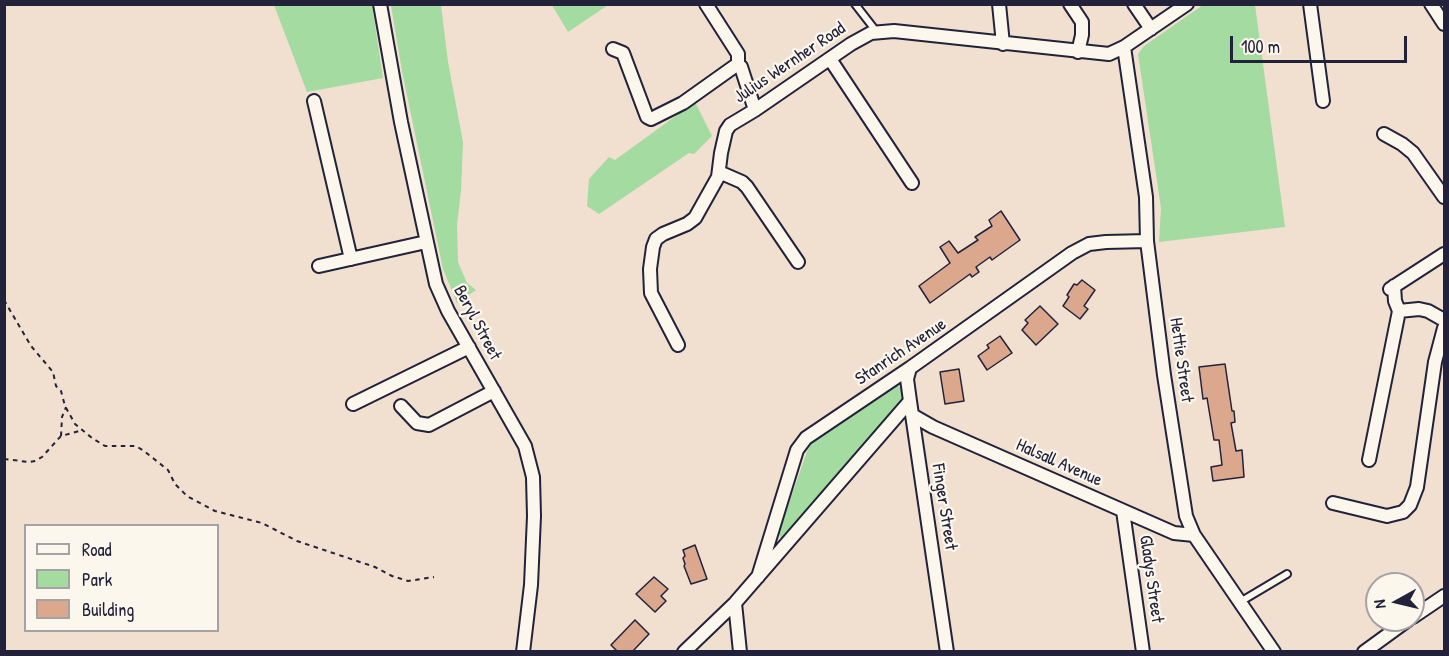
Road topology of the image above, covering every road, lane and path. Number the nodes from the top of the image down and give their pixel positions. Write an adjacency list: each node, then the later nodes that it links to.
1 (380, 4): 27 (street, Beryl Street)
2 (706, 4): 18 (street)
3 (855, 4): 12 (lane)
4 (999, 4): 13 (street)
5 (1070, 4): 16 (street)
6 (1134, 4): 11 (street)
7 (1187, 4): 11 (street, Julius Wernher Road)
8 (1310, 4): 20 (street)
9 (1431, 4): 10 (street)
10 (1444, 24)
11 (1151, 29): 14 (street, Julius Wernher Road)
12 (877, 32): 13 (street, Julius Wernher Road); 17 (street, Julius Wernher Road)
13 (1003, 44): 16 (street, Julius Wernher Road)
14 (1124, 47): 16 (street, Julius Wernher Road); 26 (street, Hettie Street)
15 (613, 49): 18 (street)
16 (1078, 52)
17 (830, 59): 21 (street, Julius Wernher Road); 24 (street)
18 (738, 66): 21 (street)
19 (314, 101): 29 (street)
20 (1323, 101)
21 (755, 110): 23 (street, Julius Wernher Road)
22 (1384, 134): 25 (street)
23 (719, 172): 30 (street); 36 (street, Julius Wernher Road)
24 (912, 183)
25 (1444, 197)
26 (1147, 241): 38 (street, Stanrich Avenue); 51 (street, Hettie Street)
27 (426, 242): 29 (street); 37 (street, Beryl Street)
28 (1444, 254): 33 (street)
29 (351, 259): 31 (street)
30 (798, 262)
31 (320, 266)
32 (4, 300): 43 (path)
33 (1399, 311): 34 (street); 48 (street)
34 (1444, 320)
35 (1444, 328): 49 (street)
36 (678, 345)
37 (469, 347): 39 (street, Beryl Street); 41 (street)
38 (910, 368): 40 (street, Finger Street); 54 (street, Stanrich Avenue)
39 (494, 391): 42 (street); 60 (street, Beryl Street)
40 (910, 401): 44 (street, Finger Street); 54 (street, Stanrich Avenue)
41 (353, 404)
42 (401, 406)
43 (66, 407): 45 (path); 46 (path)
44 (912, 415): 50 (street, Halsall Avenue); 63 (street, Finger Street)
45 (83, 430): 46 (path); 53 (path)
46 (61, 436): 47 (path)
47 (4, 459)
48 (1369, 460)
49 (1334, 503)
50 (1123, 511): 51 (street, Halsall Avenue); 64 (street, Gladys Street)
51 (1194, 535): 56 (street, Hettie Street)
52 (1287, 574): 56 (lane)
53 (434, 577)
54 (758, 577): 57 (street, Stanrich Avenue)
55 (1444, 596): 58 (street)
56 (1240, 602): 65 (street, Hettie Street)
57 (735, 603): 61 (street, Stanrich Avenue); 62 (street)
58 (1425, 609)
59 (1391, 632): 66 (street)
60 (523, 651)
61 (684, 651)
62 (740, 651)
63 (946, 651)
64 (1143, 651)
65 (1274, 651)
66 (1364, 651)

